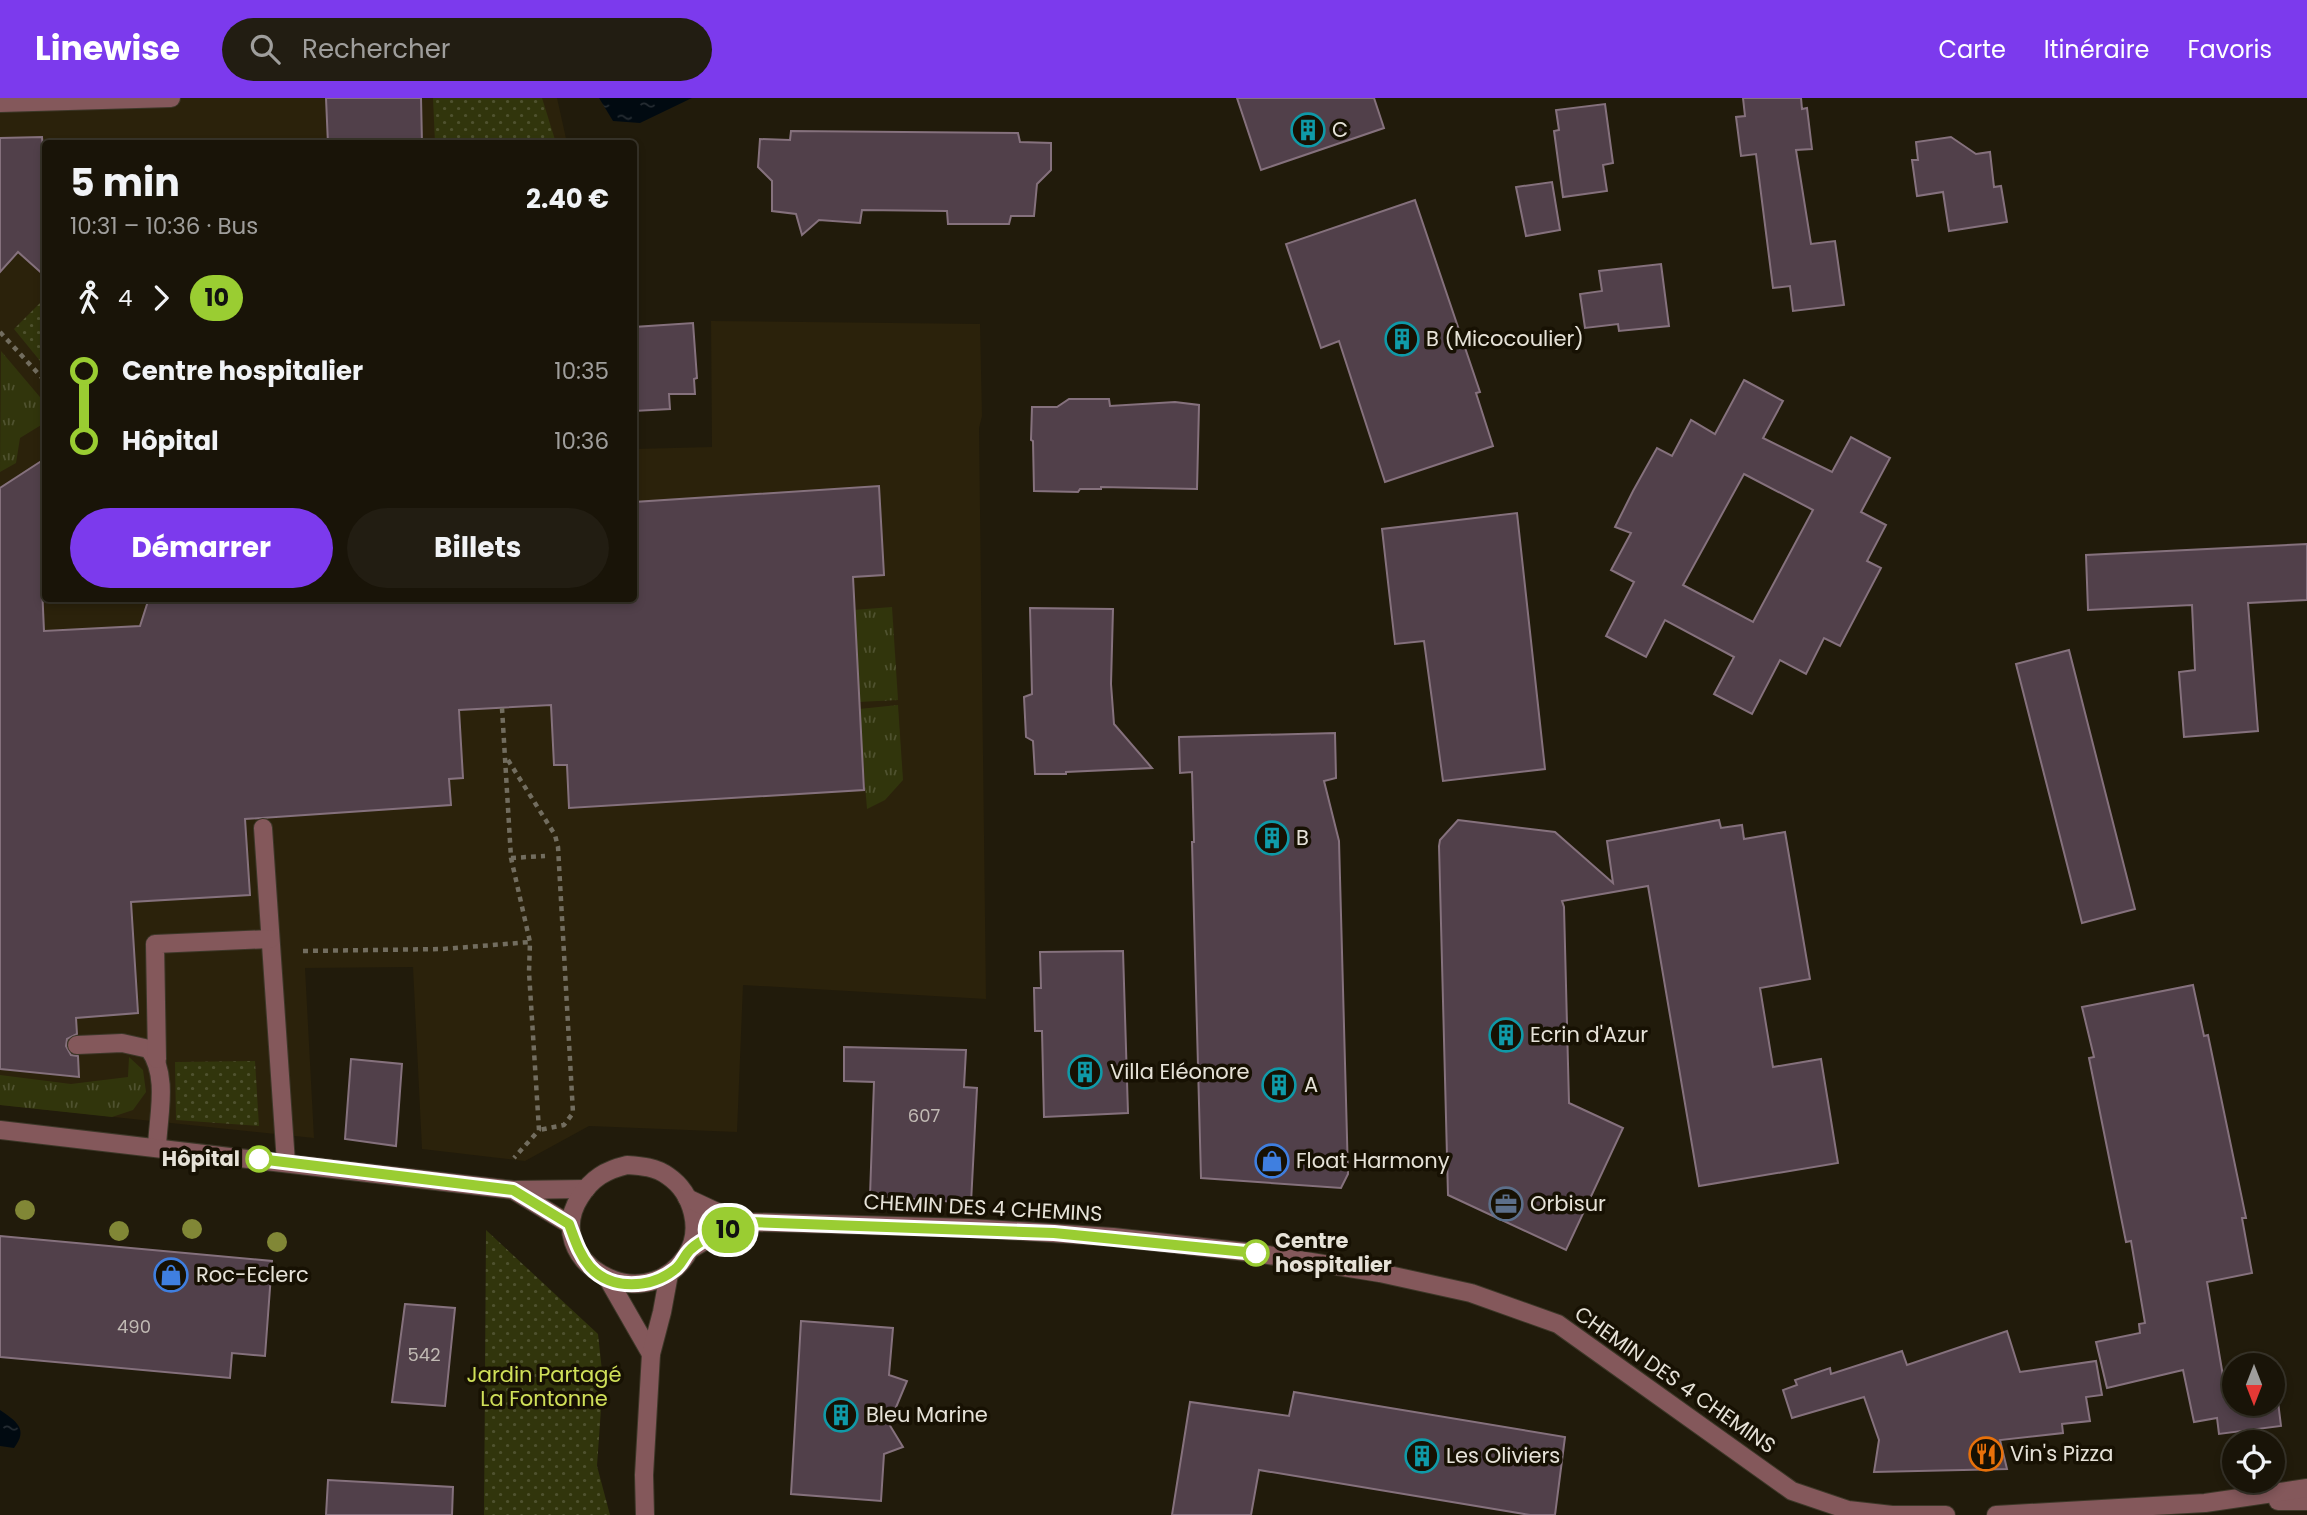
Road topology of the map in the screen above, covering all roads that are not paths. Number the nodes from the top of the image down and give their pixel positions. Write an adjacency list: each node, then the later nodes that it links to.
1 (171, 98): 2 (street)
2 (0, 103)
3 (262, 828): 4 (street)
4 (271, 945): 6 (street); 9 (street)
5 (77, 1045): 6 (street)
6 (157, 1059): 8 (street)
7 (0, 1129): 8 (street)
8 (157, 1147): 9 (street)
9 (286, 1163): 11 (street)
10 (586, 1189): 11 (street); 12 (street); 14 (street)
11 (513, 1190): 14 (street)
12 (687, 1198): 13 (street, CHEMIN DES 4 CHEMINS); 15 (street)
13 (749, 1222): 15 (street, CHEMIN DES 4 CHEMINS); 22 (street, CHEMIN DES 4 CHEMINS)
14 (569, 1224): 17 (street)
15 (691, 1249): 16 (street)
16 (668, 1274): 17 (street); 18 (street)
17 (608, 1279): 18 (street)
18 (651, 1354): 23 (street)
19 (2307, 1488): 20 (street)
20 (2232, 1500): 21 (street); 25 (street)
21 (2307, 1501)
22 (1848, 1513): 24 (street, CHEMIN DES 4 CHEMINS)
23 (645, 1515)
24 (1946, 1515)
25 (1996, 1515)

